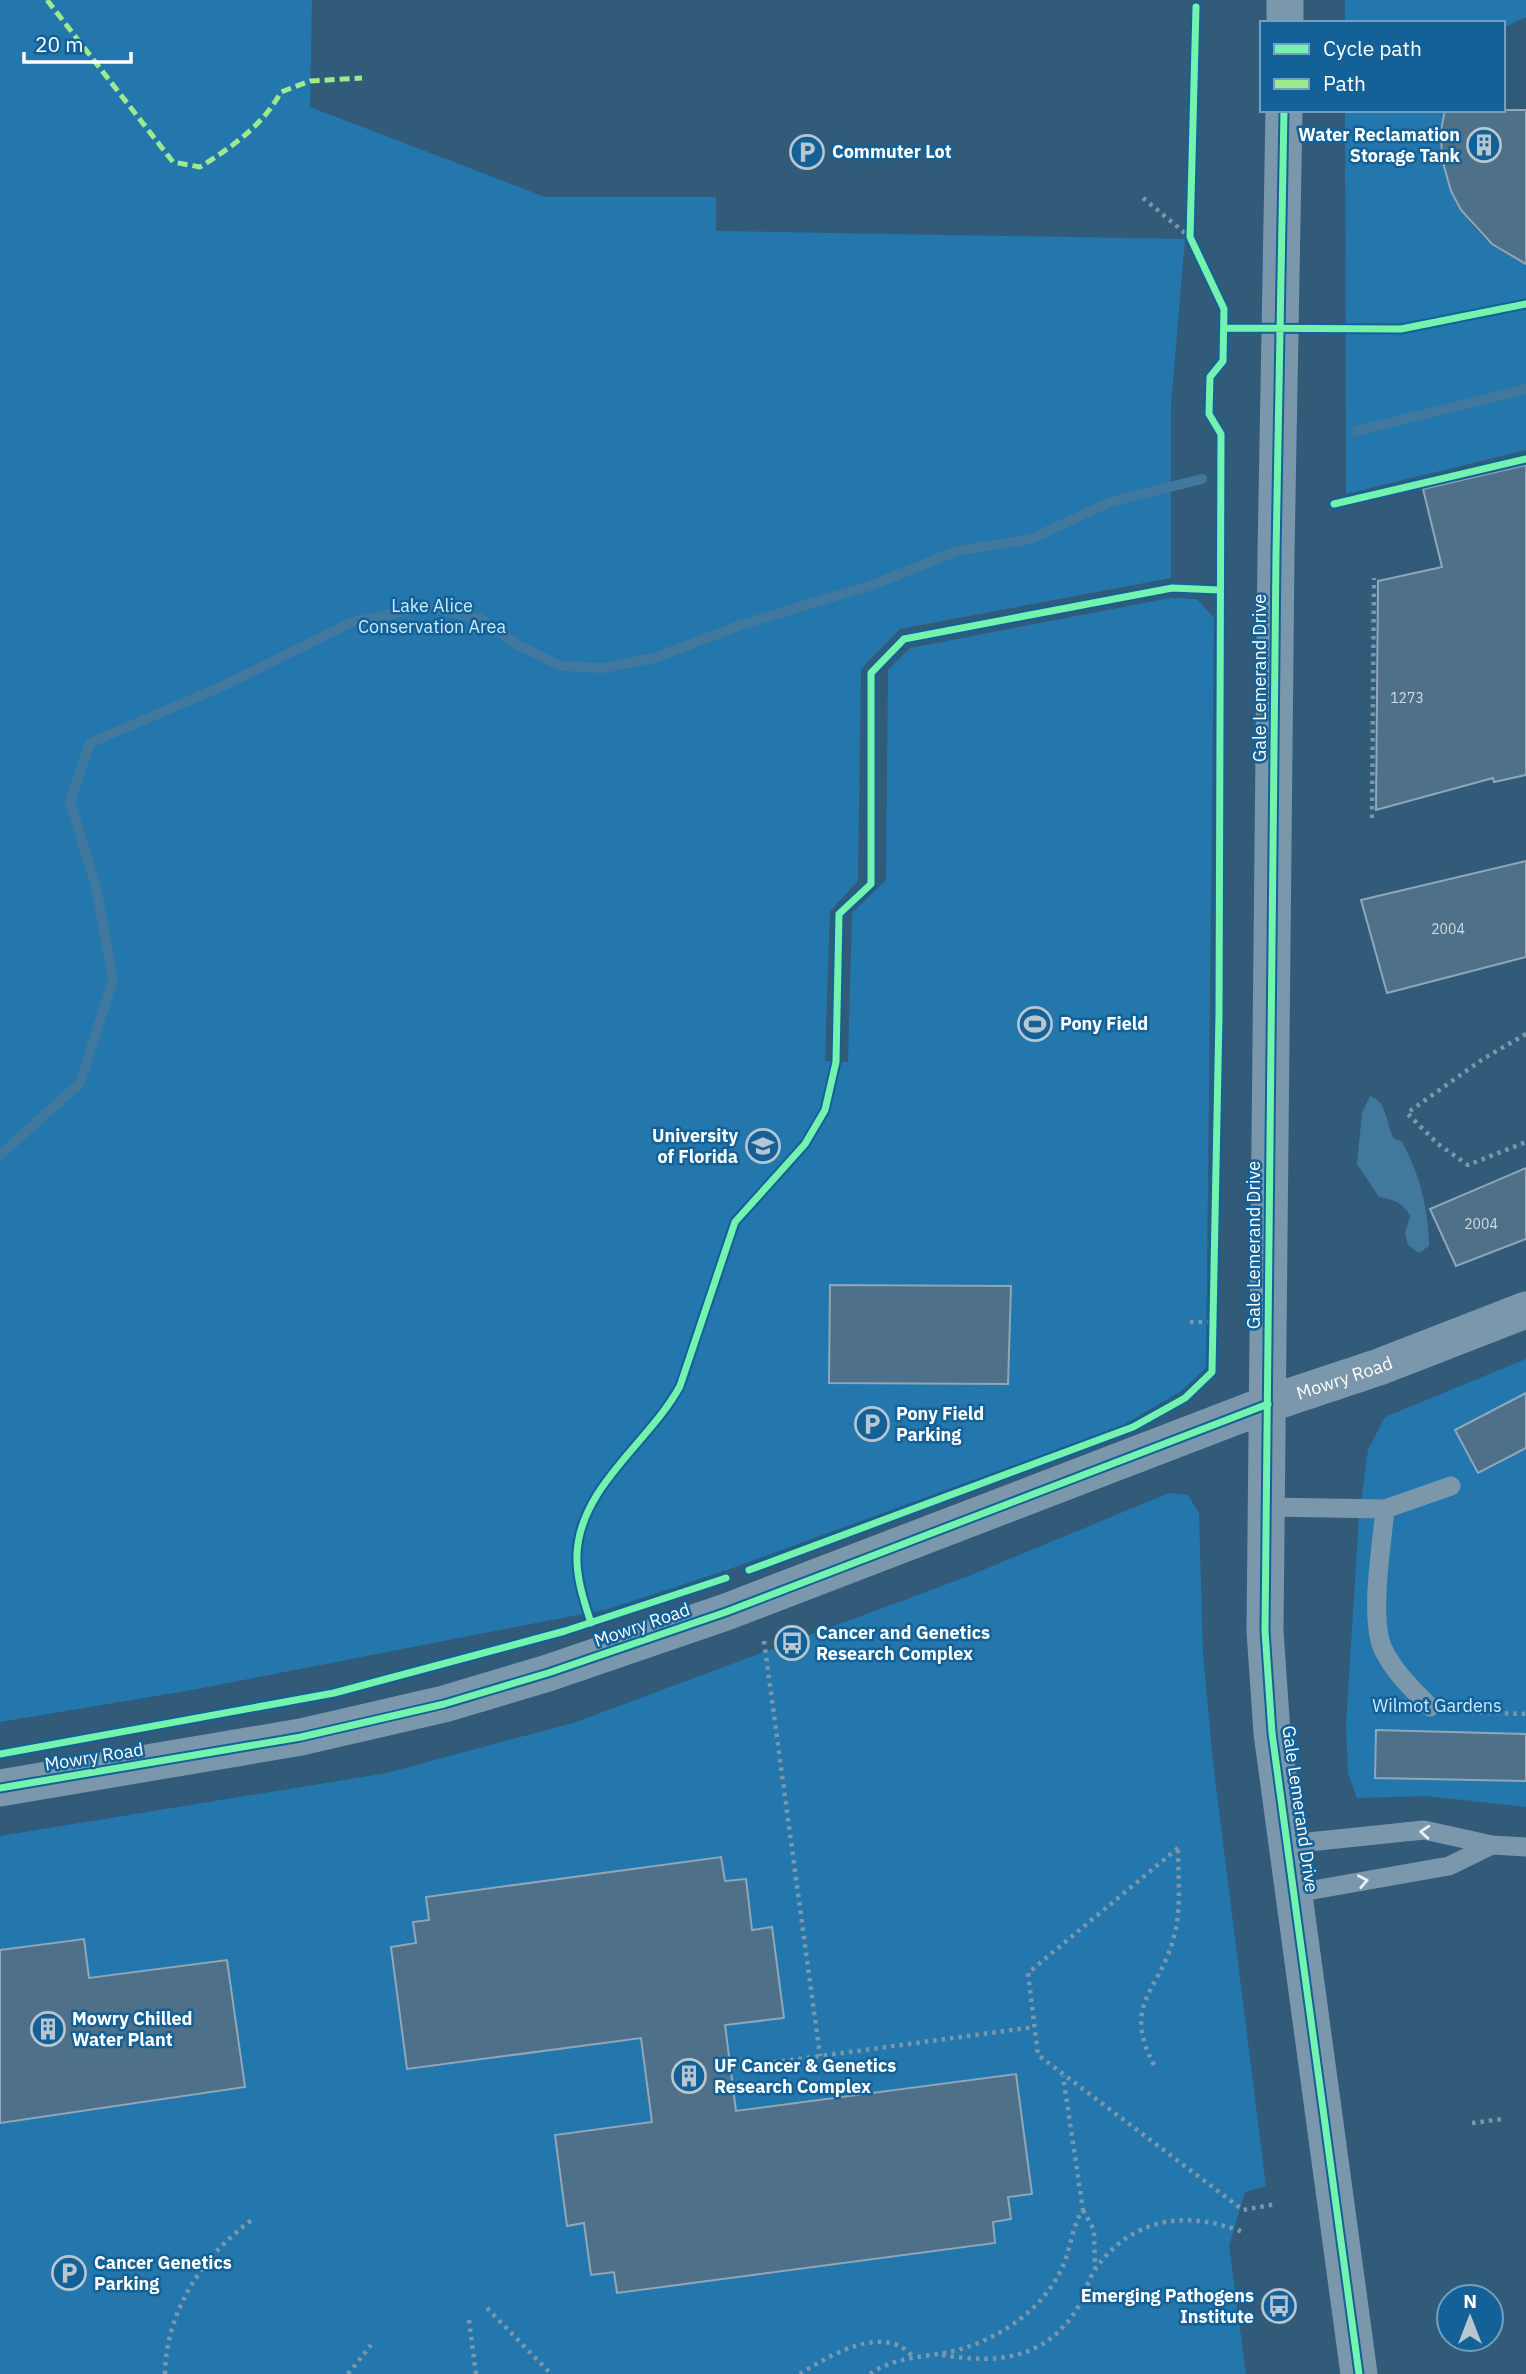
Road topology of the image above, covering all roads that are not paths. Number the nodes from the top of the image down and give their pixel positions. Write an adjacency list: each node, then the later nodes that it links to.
1 (1285, 0): 2 (street)
2 (1285, 21)
3 (1284, 112): 5 (street, Gale Lemerand Drive)
4 (1526, 1310): 5 (street, Mowry Road)
5 (1269, 1404): 7 (street, Gale Lemerand Drive); 10 (street, Mowry Road)
6 (1451, 1486): 8 (lane)
7 (1268, 1507): 8 (lane); 11 (street, Gale Lemerand Drive)
8 (1385, 1509): 9 (lane)
9 (1430, 1707)
10 (0, 1788)
11 (1289, 1844): 12 (lane, one-way to 11); 14 (street, Gale Lemerand Drive)
12 (1492, 1845): 13 (lane); 14 (lane, one-way to 12)
13 (1526, 1847)
14 (1296, 1893): 15 (street, Gale Lemerand Drive)
15 (1359, 2374)

